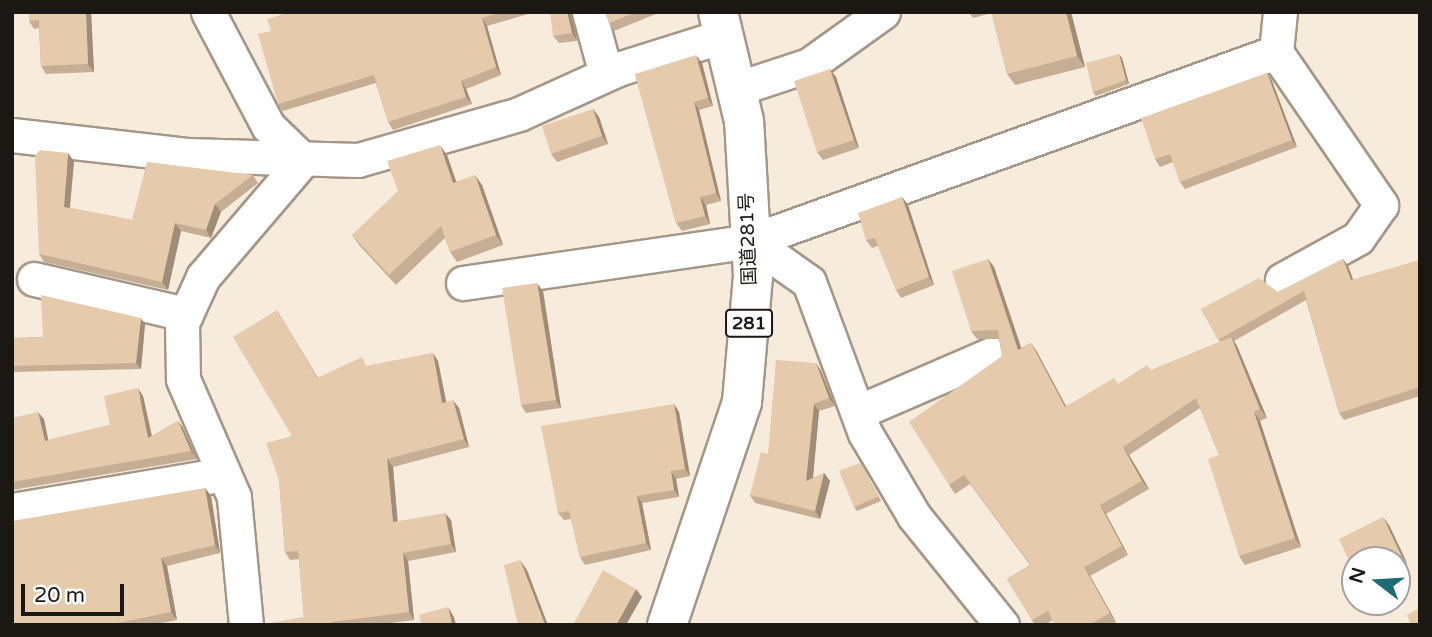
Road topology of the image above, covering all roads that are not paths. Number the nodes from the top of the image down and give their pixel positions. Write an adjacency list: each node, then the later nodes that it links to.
1 (208, 12): 10 (street)
2 (589, 12): 7 (street)
3 (883, 12): 8 (street)
4 (1280, 12): 6 (street)
5 (720, 24): 7 (street); 8 (highway, 国道281号 / 281)
6 (1276, 52): 11 (street); 13 (street)
7 (606, 74): 10 (street)
8 (736, 89): 11 (highway, 国道281号 / 281)
9 (12, 135): 10 (street)
10 (303, 160): 15 (street)
11 (751, 241): 14 (street); 17 (street); 21 (highway, 国道281号 / 281)
12 (34, 279): 15 (street)
13 (1282, 280)
14 (463, 283)
15 (187, 314): 18 (street)
16 (992, 354): 17 (street)
17 (858, 412): 22 (street)
18 (224, 474): 19 (street); 20 (street)
19 (12, 510)
20 (246, 625)
21 (667, 625)
22 (1002, 625)

